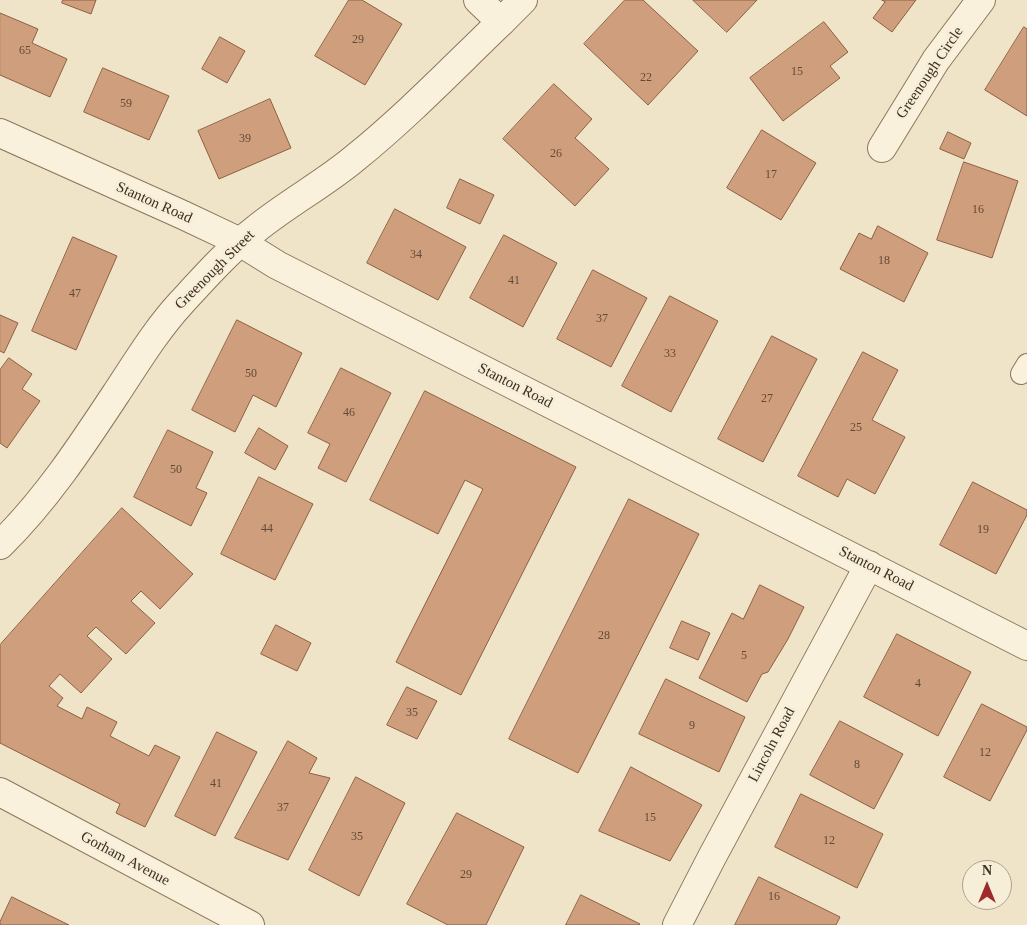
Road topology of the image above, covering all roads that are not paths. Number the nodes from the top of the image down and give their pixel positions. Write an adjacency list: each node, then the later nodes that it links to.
1 (478, 0): 4 (street)
2 (523, 0): 4 (street, Greenough Street)
3 (981, 0): 6 (street, Greenough Circle)
4 (501, 22): 7 (street, Greenough Street)
5 (0, 133): 7 (street, Stanton Road)
6 (882, 148)
7 (240, 242): 8 (street, Greenough Street); 9 (street, Stanton Road)
8 (0, 545)
9 (869, 565): 10 (street, Stanton Road); 13 (street, Lincoln Road)
10 (1027, 646)
11 (0, 792): 12 (street, Gorham Avenue)
12 (250, 925)
13 (677, 925)

